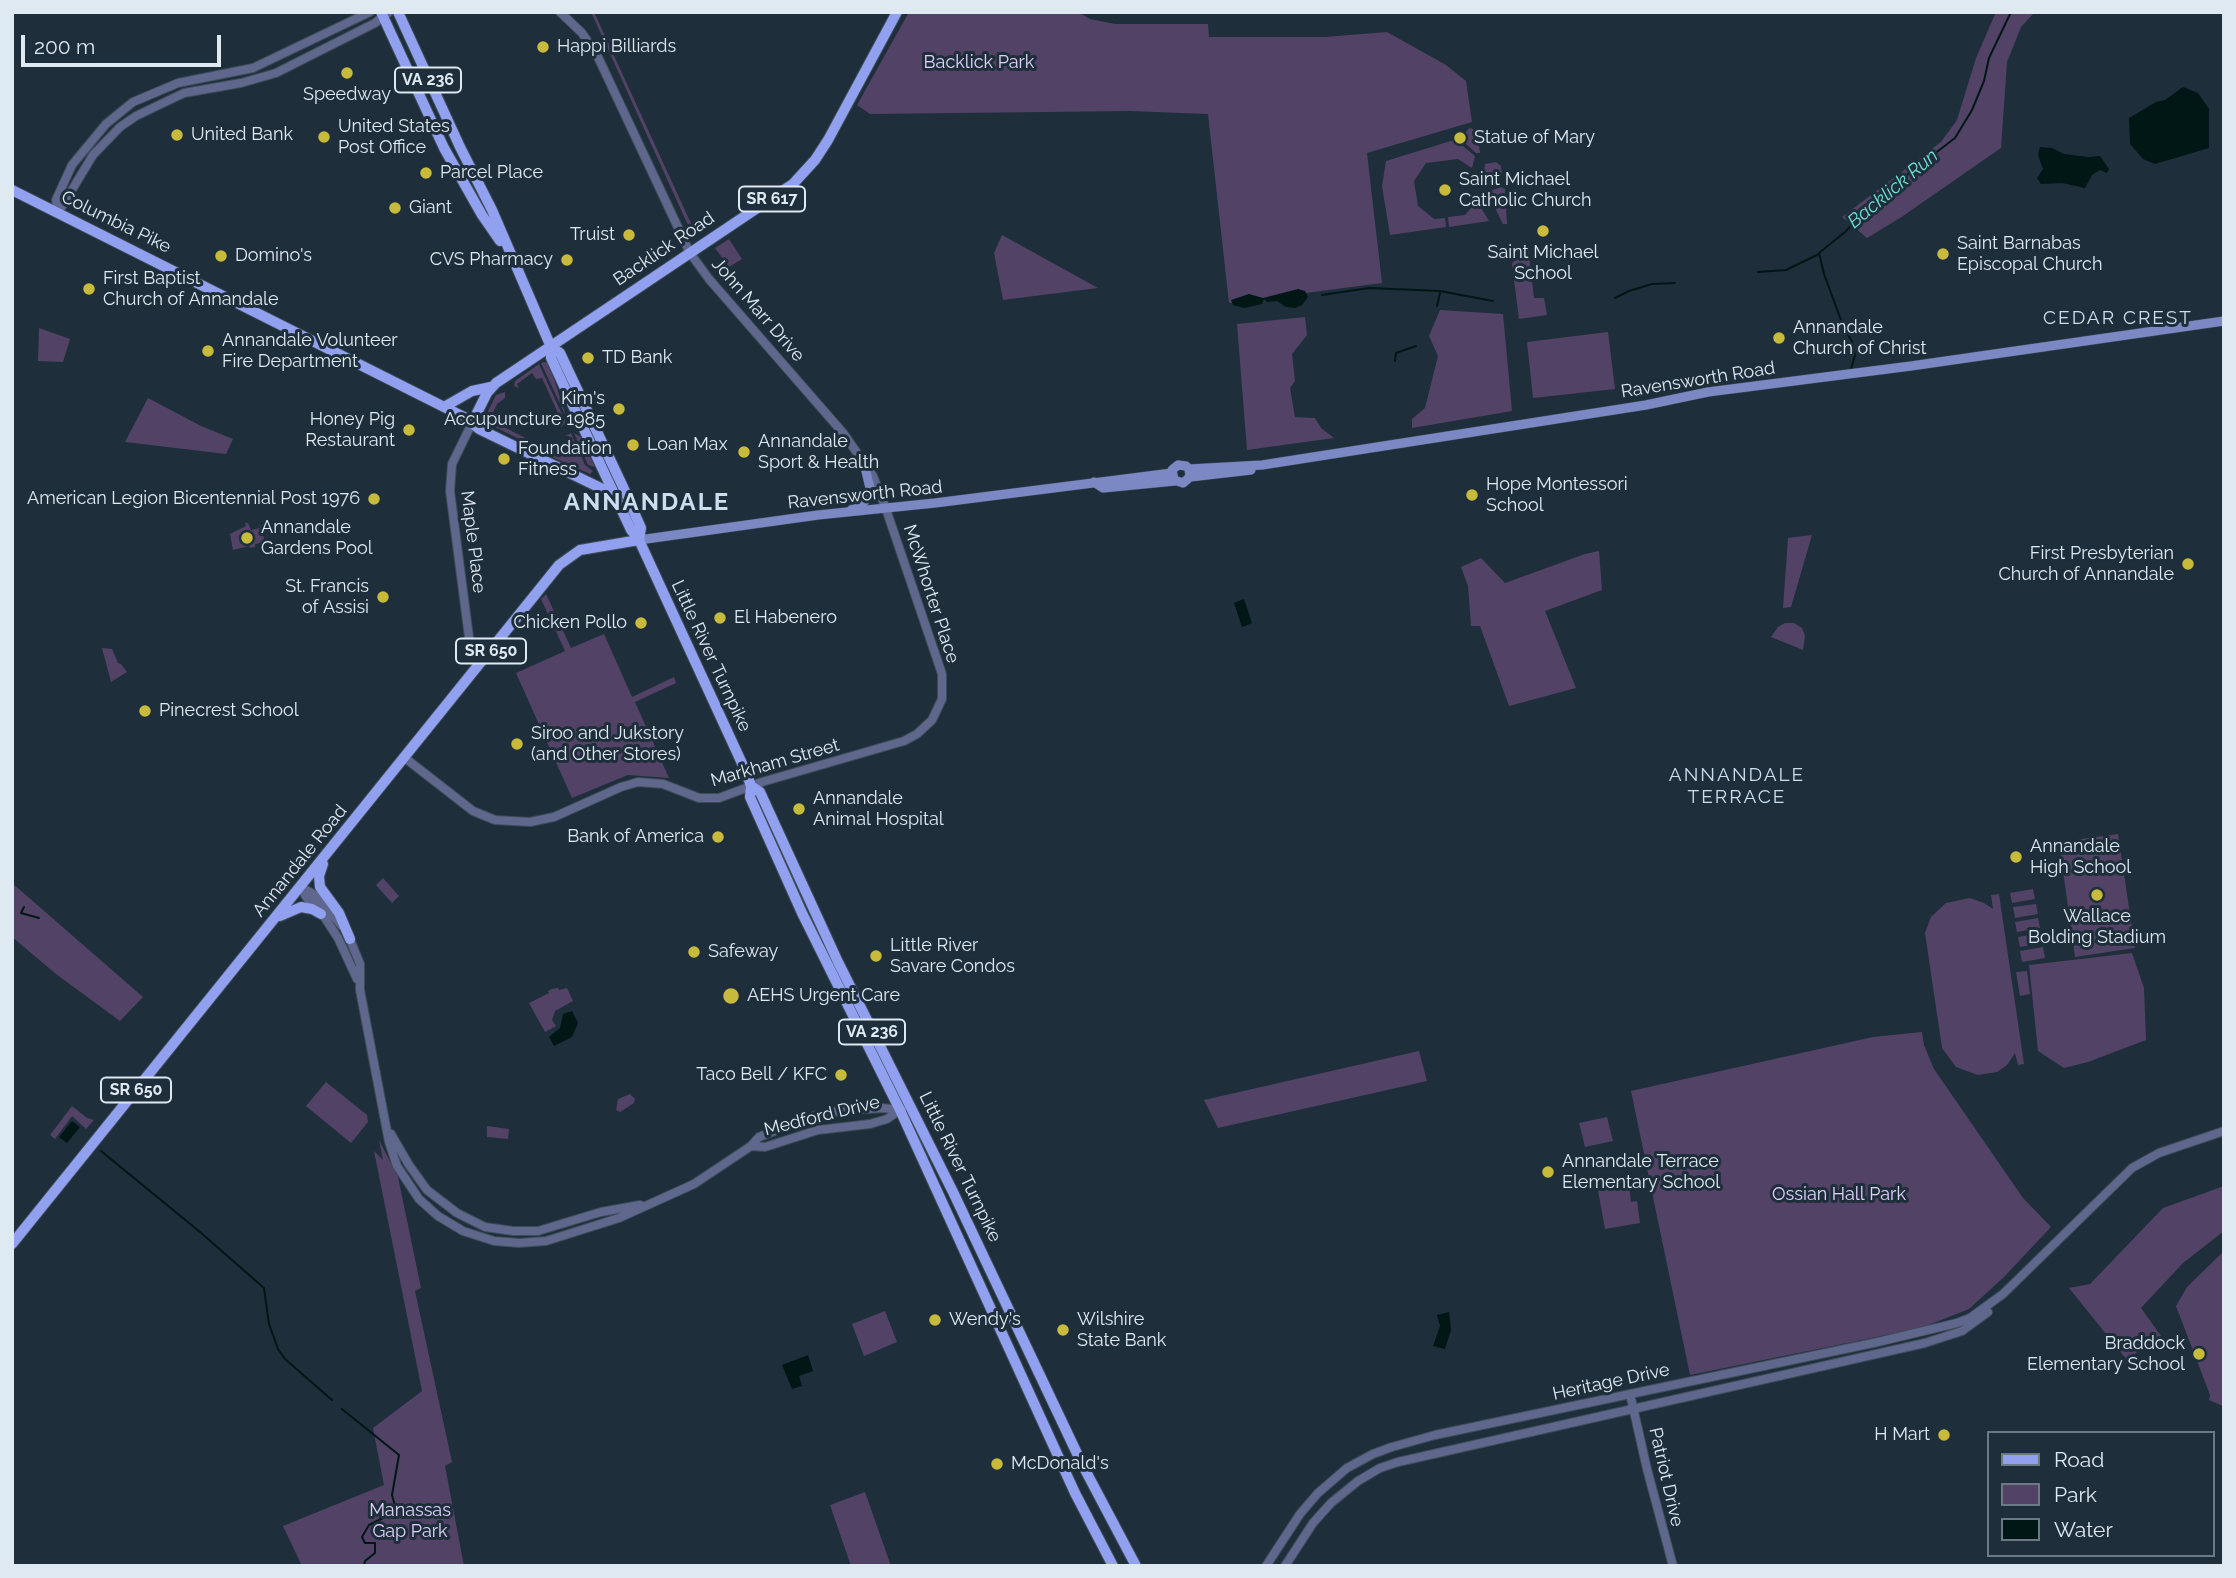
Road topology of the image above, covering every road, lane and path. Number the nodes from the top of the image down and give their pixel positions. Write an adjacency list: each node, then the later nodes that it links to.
1 (370, 12): 9 (street)
2 (398, 12): 7 (main road, Little River Turnpike / VA 236)
3 (560, 12): 10 (street, John Marr Drive)
4 (897, 12): 10 (main road, Backlick Road / SR 617)
5 (385, 14): 6 (main road, Little River Turnpike / VA 236); 9 (street)
6 (424, 107): 7 (main road); 11 (main road, Little River Turnpike / VA 236)
7 (460, 147): 11 (main road, Little River Turnpike / VA 236)
8 (12, 190): 9 (main road, Columbia Pike)
9 (58, 213): 15 (main road, Columbia Pike)
10 (690, 253): 13 (main road, Backlick Road / SR 617); 17 (street, John Marr Drive)
11 (509, 254): 13 (main road, Little River Turnpike / VA 236)
12 (2224, 321): 18 (main road, Ravensworth Road)
13 (551, 347): 14 (main road, Backlick Road / SR 617); 20 (main road, Little River Turnpike / VA 236); 23 (main road, Little River Turnpike / VA 236)
14 (491, 387): 15 (main road); 16 (main road, Backlick Road / SR 617)
15 (444, 407): 16 (main road, Columbia Pike)
16 (472, 423): 20 (main road, Columbia Pike); 24 (street, Maple Place)
17 (863, 459): 21 (street, John Marr Drive); 22 (main road)
18 (1190, 473): 19 (main road, Ravensworth Road); 19 (main road, Ravensworth Road)
19 (1173, 477): 21 (main road, Ravensworth Road)
20 (615, 495): 23 (main road, Little River Turnpike / VA 236)
21 (886, 509): 22 (main road, Ravensworth Road); 25 (street, McWhorter Place)
22 (848, 512): 23 (main road, Ravensworth Road)
23 (639, 540): 24 (main road, Annandale Road / SR 650); 27 (main road, Little River Turnpike / VA 236)
24 (478, 667): 26 (main road, Annandale Road / SR 650)
25 (943, 690): 27 (street, Markham Street)
26 (405, 758): 27 (street, Markham Street); 28 (main road, Annandale Road / SR 650)
27 (751, 786): 34 (main road, Little River Turnpike / VA 236)
28 (329, 851): 29 (main road, Annandale Road / SR 650); 32 (main road)
29 (302, 887): 30 (street, Medford Drive); 31 (main road, Annandale Road / SR 650); 32 (street, Medford Drive)
30 (321, 914): 31 (main road); 33 (street, Medford Drive)
31 (278, 916): 37 (main road, Annandale Road / SR 650)
32 (350, 939): 33 (street, Medford Drive)
33 (359, 984): 36 (street, Medford Drive)
34 (906, 1109): 36 (street, Medford Drive); 36 (street, Medford Drive); 43 (main road, Little River Turnpike / VA 236); 44 (main road, Little River Turnpike / VA 236)
35 (2224, 1131): 38 (street, Heritage Drive)
36 (751, 1146)
37 (12, 1244)
38 (2003, 1294): 39 (street, Heritage Drive); 40 (street, Heritage Drive)
39 (1870, 1344): 40 (street); 41 (street, Heritage Drive)
40 (1872, 1354): 42 (street, Heritage Drive)
41 (1630, 1394): 42 (street, Patriot Drive); 45 (street, Heritage Drive)
42 (1634, 1408): 46 (street, Heritage Drive); 47 (street, Patriot Drive)
43 (1113, 1566)
44 (1136, 1566)
45 (1266, 1566)
46 (1285, 1566)
47 (1673, 1566)

